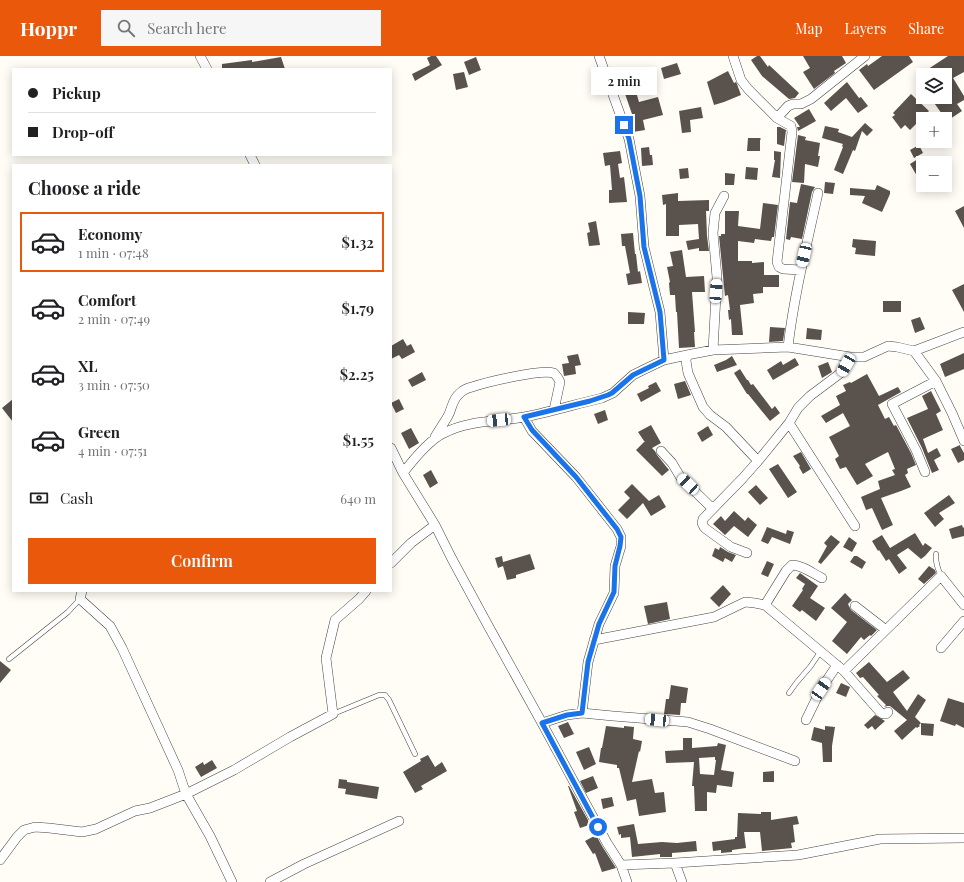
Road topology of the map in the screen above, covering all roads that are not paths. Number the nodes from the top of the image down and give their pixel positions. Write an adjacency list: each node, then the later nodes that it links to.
1 (200, 56): 5 (street)
2 (599, 56): 16 (street)
3 (733, 56): 6 (street)
4 (865, 56): 6 (street)
5 (206, 68)
6 (777, 118): 9 (street)
7 (818, 194): 9 (street)
8 (724, 196): 12 (street)
9 (801, 270): 11 (street)
10 (964, 332): 13 (street)
11 (788, 347): 12 (street); 15 (street)
12 (713, 350): 14 (street)
13 (914, 351): 15 (street); 17 (street)
14 (687, 355): 16 (street); 25 (street)
15 (850, 358): 20 (street)
16 (664, 360): 18 (street)
17 (936, 381): 22 (street); 26 (street)
18 (554, 410): 19 (street); 21 (street)
19 (524, 417): 21 (street); 43 (street)
20 (789, 423): 25 (street); 30 (street)
21 (433, 440): 27 (street)
22 (964, 442)
23 (392, 450): 27 (street)
24 (661, 451): 28 (street)
25 (758, 460): 28 (street)
26 (925, 472)
27 (403, 473): 29 (street)
28 (713, 509): 31 (street)
29 (435, 525): 33 (street); 53 (street)
30 (855, 526)
31 (747, 553)
32 (936, 554): 34 (lane)
33 (392, 562)
34 (941, 576): 39 (street); 42 (street)
35 (822, 578): 38 (street)
36 (365, 592): 51 (street)
37 (81, 595): 46 (lane); 56 (street)
38 (765, 605): 43 (street); 45 (street)
39 (964, 605)
40 (855, 606): 42 (street)
41 (964, 621): 44 (street)
42 (886, 630): 47 (street)
43 (594, 640): 50 (street)
44 (941, 648)
45 (821, 652): 47 (street); 48 (lane)
46 (9, 659)
47 (841, 668): 49 (street); 52 (street)
48 (790, 693)
49 (888, 712)
50 (582, 713): 53 (street); 55 (street)
51 (333, 714): 54 (lane); 56 (street)
52 (806, 720)
53 (542, 723): 61 (street)
54 (415, 754)
55 (794, 761)
56 (186, 794): 59 (street); 62 (street)
57 (399, 821): 63 (street)
58 (964, 838): 60 (street)
59 (0, 860)
60 (675, 863): 61 (street); 65 (street)
61 (621, 865): 64 (street)
62 (232, 882)
63 (270, 882)
64 (627, 882)
65 (682, 882)

